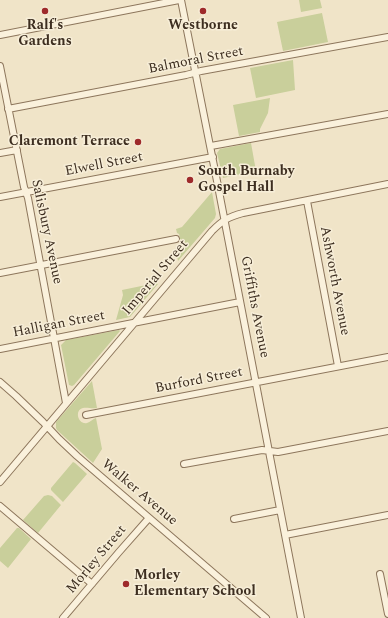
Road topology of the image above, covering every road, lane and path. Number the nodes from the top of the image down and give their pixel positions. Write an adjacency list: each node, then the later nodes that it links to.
1 (180, 0): 2 (street); 5 (street, Griffiths Avenue)
2 (0, 35)
3 (388, 37): 5 (street, Balmoral Street)
4 (0, 66): 6 (street, Salisbury Avenue)
5 (195, 73): 6 (street, Balmoral Street); 8 (street, Griffiths Avenue)
6 (8, 109): 9 (street, Salisbury Avenue)
7 (388, 114): 8 (street)
8 (210, 146): 11 (street, Griffiths Avenue)
9 (17, 150): 10 (street); 13 (street, Salisbury Avenue)
10 (0, 153)
11 (213, 157): 13 (street, Elwell Street); 16 (street, Griffiths Avenue)
12 (388, 184): 15 (street, Imperial Street)
13 (25, 193): 14 (street, Elwell Street); 18 (street, Salisbury Avenue)
14 (0, 197)
15 (307, 201): 16 (street, Imperial Street); 25 (street, Ashworth Avenue)
16 (225, 220): 20 (street, Griffiths Avenue); 21 (street, Imperial Street)
17 (176, 239): 18 (street)
18 (41, 266): 19 (street); 22 (street, Salisbury Avenue)
19 (0, 273)
20 (240, 302): 21 (street, Halligan Street); 27 (street, Griffiths Avenue)
21 (134, 323): 22 (street, Halligan Street); 28 (street, Imperial Street)
22 (55, 338): 23 (street, Halligan Street); 28 (street, Salisbury Avenue)
23 (0, 349)
24 (388, 357): 25 (street, Burford Street)
25 (338, 366): 27 (street, Burford Street)
26 (0, 382): 30 (street, Walker Avenue)
27 (256, 382): 29 (street, Burford Street); 32 (street, Griffiths Avenue)
28 (66, 403): 30 (street, Imperial Street)
29 (86, 415)
30 (47, 426): 34 (street, Imperial Street); 38 (street, Walker Avenue)
31 (388, 431): 32 (street)
32 (269, 451): 33 (street); 36 (street, Griffiths Avenue)
33 (184, 464)
34 (1, 478)
35 (0, 506): 42 (street)
36 (280, 510): 39 (street); 40 (street, Griffiths Avenue)
37 (388, 515): 40 (street)
38 (149, 518): 42 (street, Morley Street); 45 (street, Walker Avenue)
39 (234, 519)
40 (285, 535): 46 (street, Griffiths Avenue)
41 (380, 574): 43 (street)
42 (92, 584): 44 (street, Morley Street)
43 (388, 614)
44 (63, 618)
45 (266, 618)
46 (301, 618)

